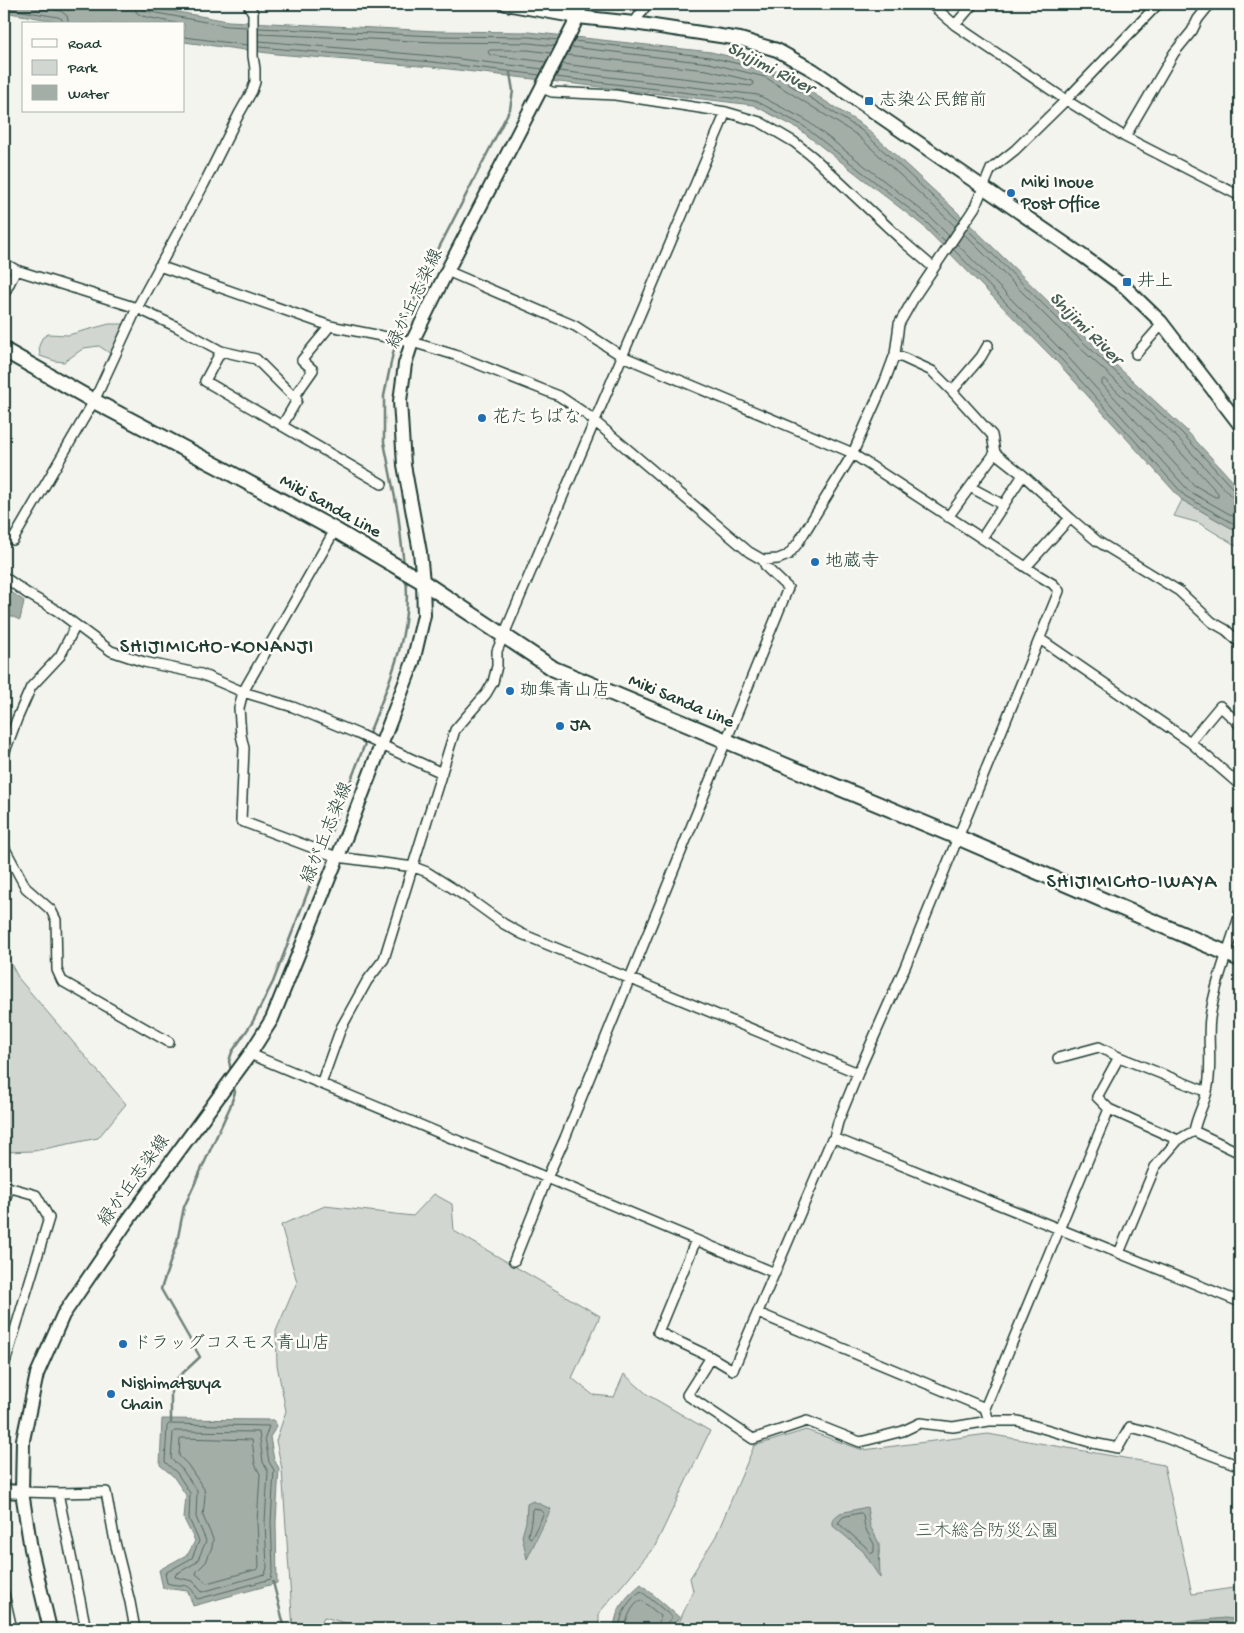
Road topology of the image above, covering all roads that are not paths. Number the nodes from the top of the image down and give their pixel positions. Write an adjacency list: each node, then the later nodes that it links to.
1 (248, 4): 19 (street)
2 (506, 4): 9 (street)
3 (584, 4): 9 (street)
4 (647, 4): 10 (street)
5 (931, 4): 11 (street)
6 (973, 4): 11 (street)
7 (1158, 4): 13 (street)
8 (1210, 4): 15 (street)
9 (578, 17): 10 (street); 12 (street, 緑が丘志染線)
10 (634, 23): 16 (street)
11 (954, 25): 13 (street)
12 (542, 88): 14 (street); 22 (street, 緑が丘志染線)
13 (1066, 100): 15 (street); 16 (street)
14 (726, 112): 20 (street); 33 (street)
15 (1125, 137): 17 (street)
16 (984, 188): 20 (street); 25 (street)
17 (1240, 196)
18 (4, 263): 21 (street)
19 (160, 266): 24 (street); 26 (street)
20 (934, 268): 31 (street)
21 (16, 270): 23 (street); 24 (street)
22 (447, 271): 27 (street, 緑が丘志染線); 33 (street)
23 (4, 294)
24 (137, 308): 30 (street); 36 (street)
25 (1161, 322): 32 (street); 38 (street)
26 (330, 326): 27 (street); 35 (street)
27 (412, 342): 37 (street); 54 (street, 緑が丘志染線)
28 (988, 345): 34 (street)
29 (4, 350): 36 (main road, Miki Sanda Line)
30 (221, 351): 35 (street); 39 (street)
31 (895, 354): 34 (street); 41 (street)
32 (1136, 354)
33 (622, 356): 37 (street); 41 (street)
34 (952, 391): 40 (street)
35 (294, 396): 39 (street)
36 (94, 401): 48 (main road, Miki Sanda Line); 49 (street)
37 (595, 423): 51 (street); 56 (street)
38 (1240, 425)
39 (282, 426): 43 (street)
40 (995, 453): 42 (street); 44 (street)
41 (852, 455): 46 (street); 51 (street)
42 (1023, 475): 45 (street); 47 (street)
43 (382, 484)
44 (970, 487): 45 (street); 46 (street)
45 (1002, 507): 50 (street)
46 (948, 517): 50 (street)
47 (1070, 518): 52 (street); 58 (street)
48 (335, 530): 54 (main road, Miki Sanda Line); 59 (street)
49 (4, 536)
50 (982, 538): 52 (street)
51 (763, 560): 61 (street)
52 (1026, 567): 57 (street)
53 (4, 577): 55 (street)
54 (424, 582): 56 (main road, Miki Sanda Line); 63 (street, 緑が丘志染線)
55 (76, 625): 59 (street); 64 (street)
56 (504, 637): 61 (main road, Miki Sanda Line); 65 (street)
57 (1040, 640): 62 (street); 67 (street)
58 (1240, 643)
59 (243, 692): 63 (street); 69 (street)
60 (1240, 725): 62 (street)
61 (727, 741): 67 (main road, Miki Sanda Line); 73 (street)
62 (1190, 742): 66 (street)
63 (382, 745): 65 (street); 69 (street, 緑が丘志染線)
64 (4, 754)
65 (442, 773): 70 (street)
66 (1240, 785)
67 (957, 837): 72 (main road, Miki Sanda Line); 78 (street)
68 (4, 847): 74 (street)
69 (337, 857): 70 (street); 75 (street, 緑が丘志染線)
70 (414, 867): 73 (street); 79 (street)
71 (1240, 914): 72 (street)
72 (1234, 957): 80 (street)
73 (630, 978): 78 (street); 86 (street)
74 (169, 1042)
75 (250, 1054): 79 (street); 103 (street, 緑が丘志染線)
76 (1119, 1057): 77 (street); 80 (street); 81 (street)
77 (1058, 1058)
78 (858, 1073): 83 (street)
79 (321, 1084): 86 (street)
80 (1207, 1092): 82 (street)
81 (1108, 1109): 84 (street); 89 (street)
82 (1194, 1130): 84 (street); 85 (street)
83 (834, 1138): 89 (street); 93 (street)
84 (1178, 1140): 91 (street)
85 (1240, 1153)
86 (547, 1178): 90 (street); 92 (street)
87 (6, 1186): 88 (street); 96 (street)
88 (4, 1204)
89 (1059, 1228): 91 (street); 99 (street)
90 (696, 1240): 93 (street); 97 (street)
91 (1119, 1252): 94 (street)
92 (514, 1260)
93 (775, 1273): 95 (street)
94 (1240, 1302)
95 (758, 1313): 97 (street); 99 (street)
96 (6, 1348): 98 (street)
97 (711, 1357): 100 (street)
98 (4, 1366)
99 (985, 1408): 100 (street)
100 (989, 1421): 101 (street)
101 (1240, 1466)
102 (4, 1491): 103 (street)
103 (22, 1492): 104 (street); 107 (street, 緑が丘志染線)
104 (58, 1494): 108 (street); 109 (street)
105 (4, 1596): 106 (street)
106 (12, 1629)
107 (50, 1629)
108 (86, 1629)
109 (134, 1629)

